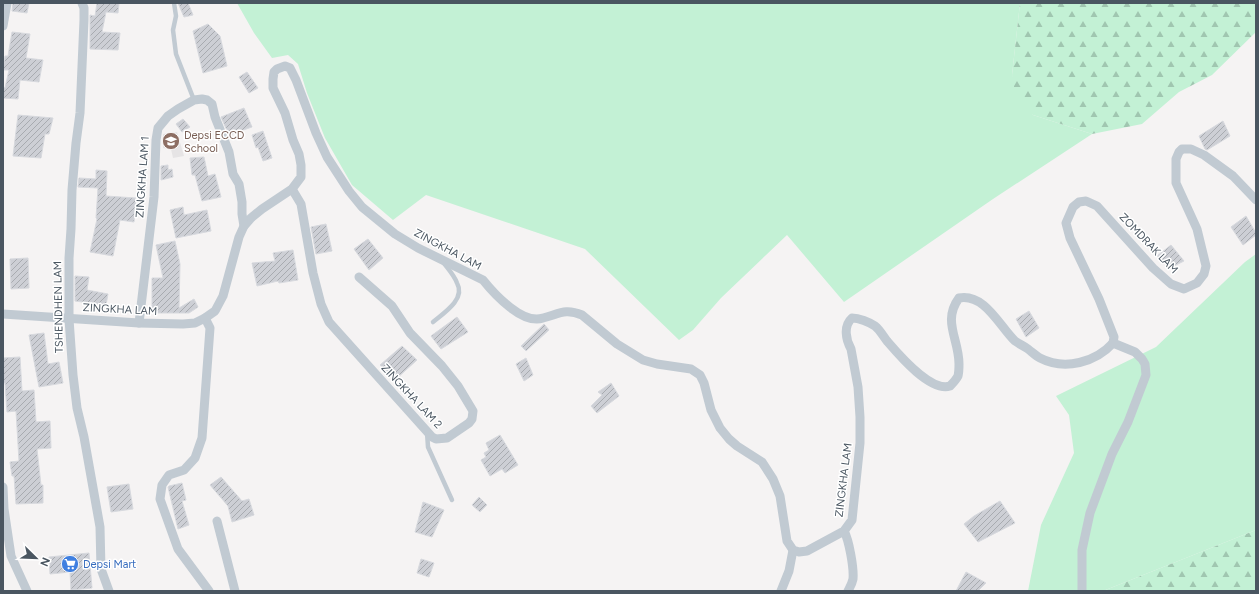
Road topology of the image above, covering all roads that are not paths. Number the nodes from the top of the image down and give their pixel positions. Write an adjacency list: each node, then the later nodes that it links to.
1 (7, 3): 4 (street)
2 (82, 3): 13 (street, TSHENDHEN LAM)
3 (174, 3): 5 (lane)
4 (3, 26)
5 (194, 100): 8 (street); 15 (street, ZINGKHA LAM 1)
6 (292, 189): 8 (street, ZINGKHA LAM); 9 (street, ZINGKHA LAM); 17 (street, ZINGKHA LAM 2)
7 (1256, 200): 16 (street, ZOMDRAK LAM)
8 (244, 226): 12 (street, ZINGKHA LAM)
9 (439, 258): 14 (lane); 22 (street, ZINGKHA LAM)
10 (359, 277): 17 (street, ZINGKHA LAM 2)
11 (3, 314): 13 (street, ZINGKHA LAM)
12 (205, 318): 15 (street, ZINGKHA LAM); 25 (street)
13 (69, 319): 15 (street, ZINGKHA LAM); 24 (street, TSHENDHEN LAM)
14 (433, 322)
15 (139, 323)
16 (1114, 343): 21 (street, ZINGKHA LAM); 29 (street)
17 (427, 432): 19 (lane)
18 (3, 487): 23 (street)
19 (452, 500)
20 (217, 520): 26 (street)
21 (844, 531): 22 (street, ZINGKHA LAM); 28 (street)
22 (793, 550): 27 (street)
23 (27, 591)
24 (109, 591)
25 (209, 591)
26 (235, 591)
27 (780, 591)
28 (848, 591)
29 (1082, 591)

